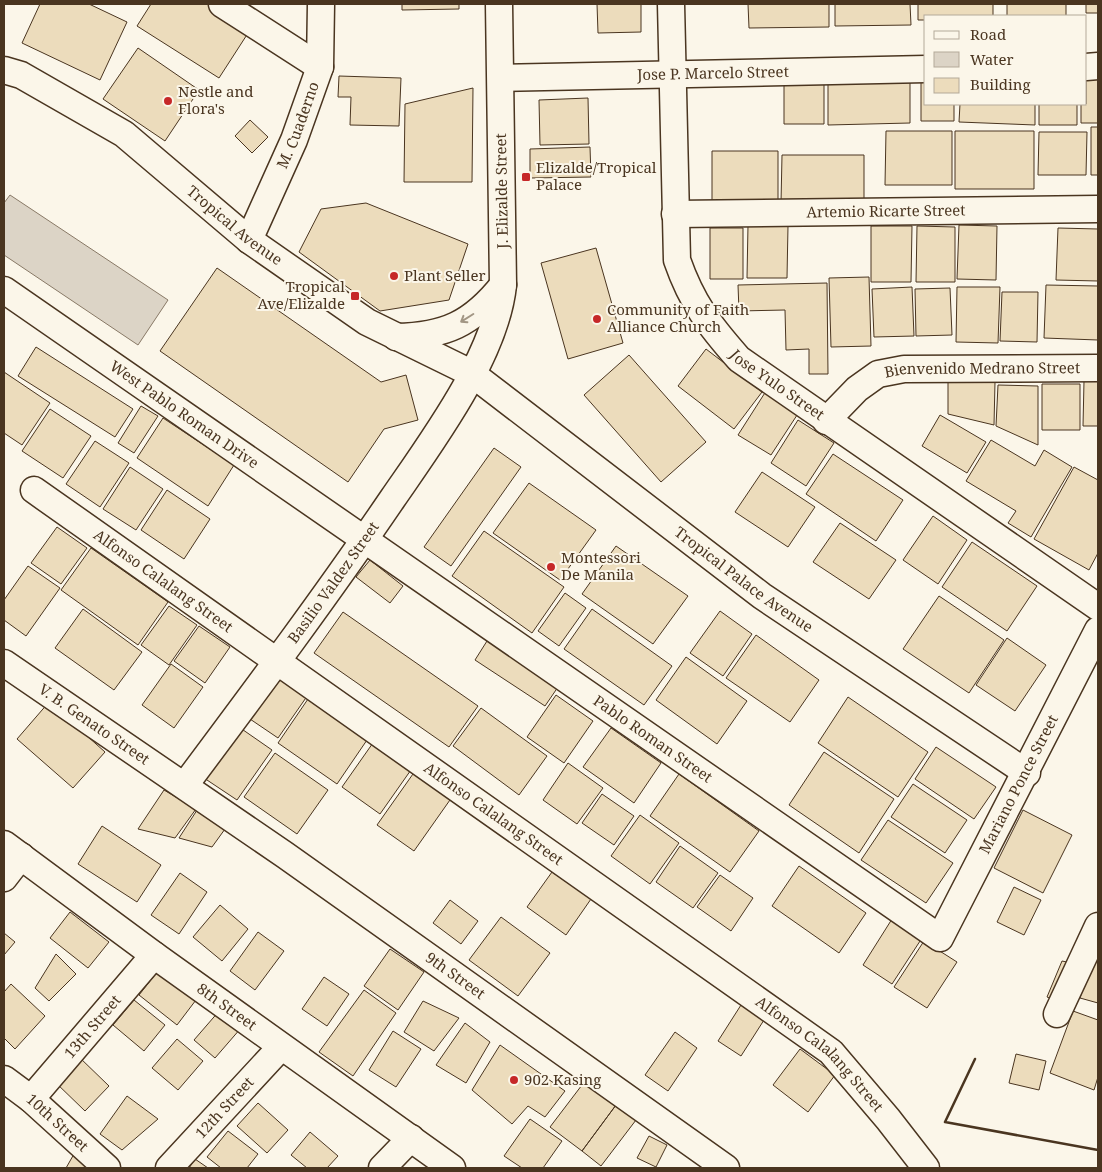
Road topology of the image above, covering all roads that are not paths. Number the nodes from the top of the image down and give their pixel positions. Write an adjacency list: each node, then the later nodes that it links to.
1 (222, 4): 5 (street)
2 (321, 4): 5 (street, M. Cuaderno)
3 (499, 4): 9 (street, J. Elizalde Street)
4 (671, 4): 8 (street, Jose Yulo Street)
5 (320, 67): 12 (street, M. Cuaderno)
6 (924, 69): 8 (street, Jose P. Marcelo Street)
7 (4, 70): 12 (street, Tropical Avenue)
8 (673, 74): 9 (street, Jose P. Marcelo Street); 11 (street, Jose Yulo Street)
9 (501, 78): 13 (street, J. Elizalde Street)
10 (1098, 209): 11 (street, Artemio Ricarte Street)
11 (674, 214): 18 (street, Jose Yulo Street)
12 (249, 240): 15 (street, Tropical Avenue)
13 (503, 285): 15 (street, one-way to 15); 17 (street, J. Elizalde Street)
14 (4, 290): 20 (street, West Pablo Roman Drive)
15 (394, 337): 17 (street, Tropical Avenue)
16 (1098, 368): 18 (street, Bienvenido Medrano Street)
17 (472, 373): 20 (street, Basilio Valdez Street); 25 (street, Tropical Palace Avenue)
18 (826, 421): 21 (street, Jose Yulo Street)
19 (34, 490): 23 (street, Alfonso Calalang Street)
20 (365, 539): 23 (street, Basilio Valdez Street); 30 (street, Pablo Roman Street)
21 (1098, 607)
22 (1098, 630): 25 (street, Mariano Ponce Street)
23 (277, 661): 26 (street, Basilio Valdez Street); 42 (street, Alfonso Calalang Street)
24 (4, 663): 26 (street, V. B. Genato Street)
25 (1027, 773): 30 (street, Mariano Ponce Street)
26 (184, 785): 41 (street, 9th Street)
27 (12, 850): 28 (street); 31 (street, 8th Street)
28 (4, 878)
29 (1098, 926): 32 (street)
30 (940, 938)
31 (154, 955): 33 (street, 8th Street); 35 (street, 13th Street)
32 (1057, 1014)
33 (281, 1047): 36 (street, 8th Street); 38 (street, 12th Street)
34 (4, 1079): 35 (street, 10th Street)
35 (31, 1099): 37 (street, 10th Street)
36 (411, 1138): 39 (street); 40 (street, 8th Street)
37 (107, 1168)
38 (169, 1168)
39 (382, 1168)
40 (452, 1168)
41 (726, 1168)
42 (926, 1168)

